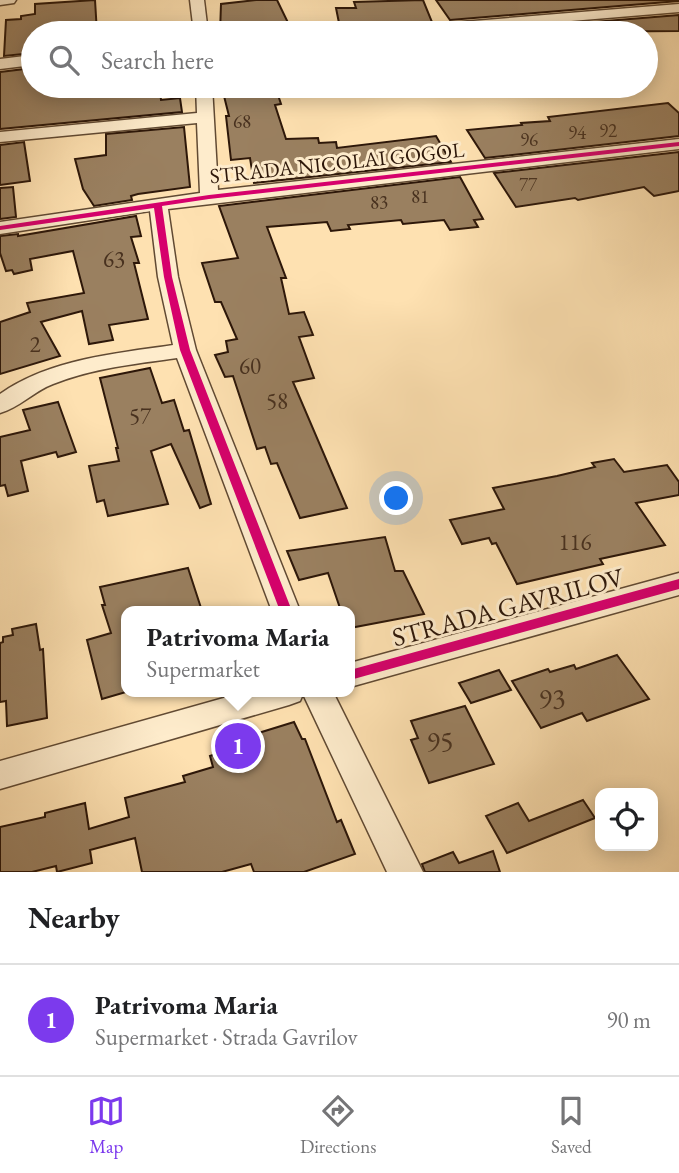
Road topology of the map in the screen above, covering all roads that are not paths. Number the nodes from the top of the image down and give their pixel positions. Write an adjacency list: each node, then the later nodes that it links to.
1 (9, 0): 3 (street)
2 (197, 0): 5 (street)
3 (0, 1)
4 (679, 8): 6 (street)
5 (200, 21)
6 (521, 21)
7 (21, 61): 8 (street)
8 (0, 64)
9 (204, 98): 10 (street)
10 (205, 117): 11 (street); 13 (street)
11 (0, 137)
12 (679, 144): 13 (street, STRADA NICOLAI GOGOL)
13 (209, 197): 14 (street, STRADA NICOLAI GOGOL)
14 (158, 204): 15 (street, STRADA NICOLAI GOGOL); 16 (street)
15 (0, 228)
16 (186, 350): 17 (street); 19 (street)
17 (0, 405)
18 (679, 584): 20 (street, STRADA GAVRILOV)
19 (284, 606)
20 (355, 674)
21 (272, 697): 23 (street)
22 (320, 697): 24 (street)
23 (0, 775)
24 (405, 872)

